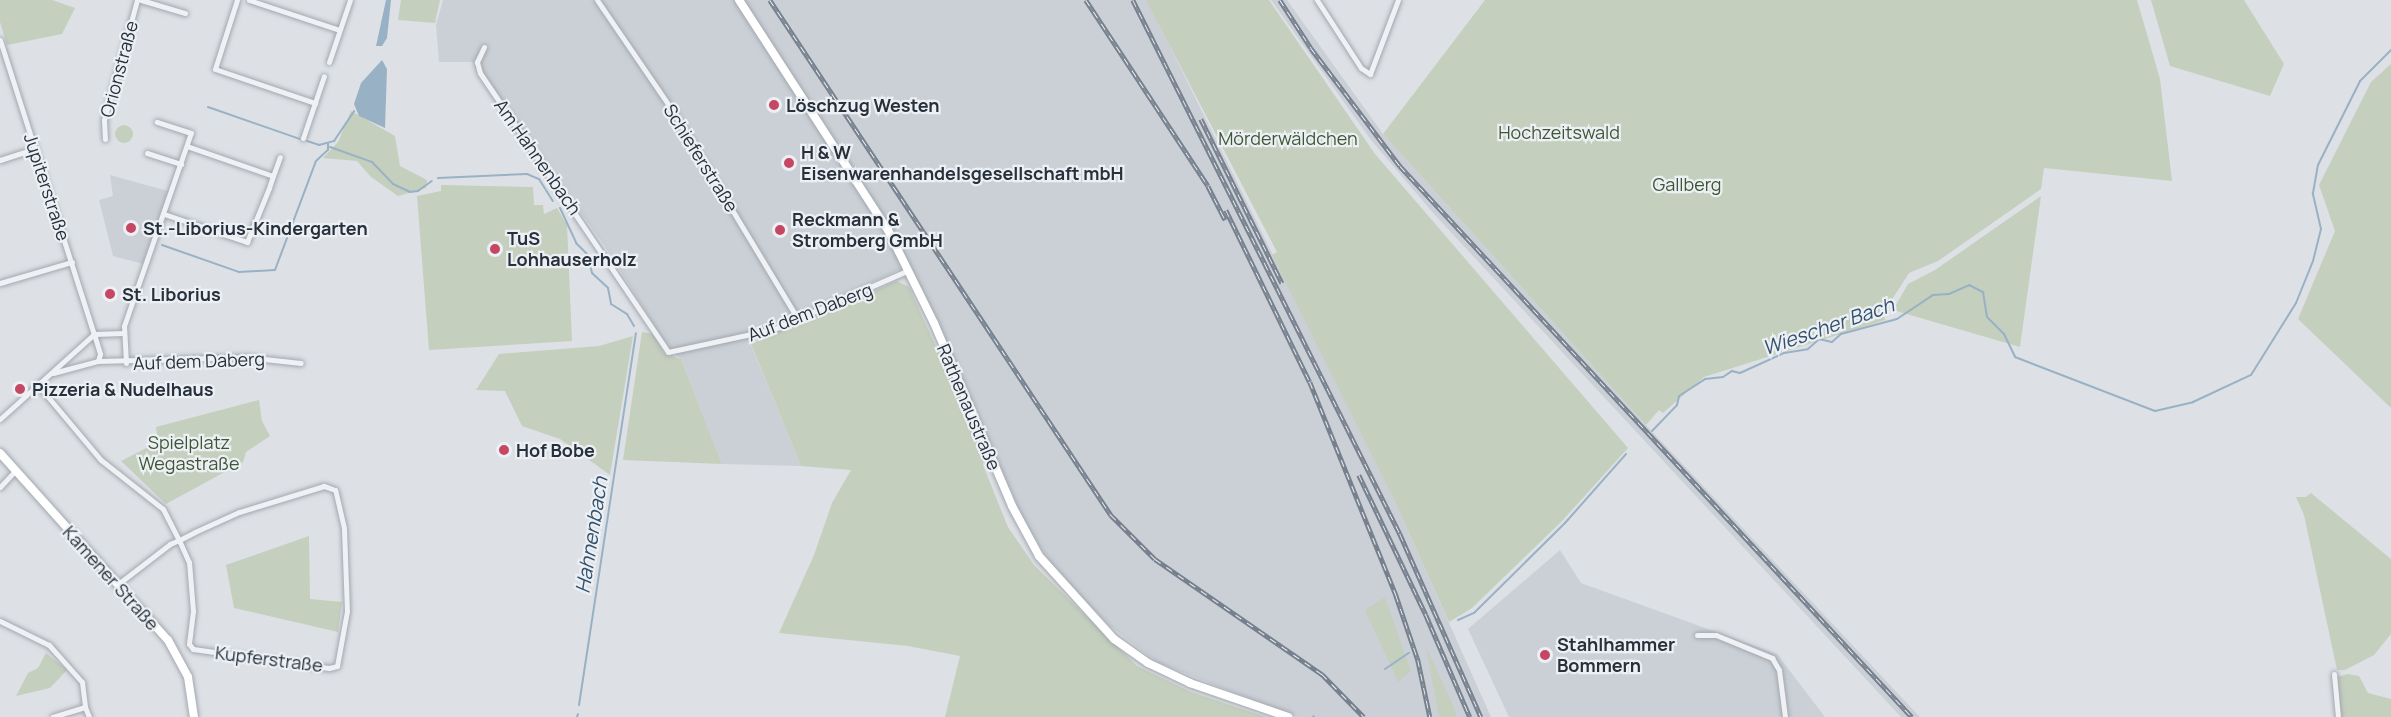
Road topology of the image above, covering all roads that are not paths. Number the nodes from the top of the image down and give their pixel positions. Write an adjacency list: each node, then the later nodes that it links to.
1 (139, 0): 9 (street, Orionstraße); 18 (street, Orionstraße)
2 (237, 0): 15 (street)
3 (249, 0): 10 (street)
4 (350, 0): 10 (street)
5 (597, 0): 30 (street, Schieferstraße)
6 (739, 0): 28 (street, Rathenaustraße)
7 (1317, 0): 8 (street)
8 (1398, 0)
9 (185, 13)
10 (339, 30): 13 (street)
11 (0, 40): 20 (street, Jupiterstraße)
12 (484, 47): 31 (street, Am Hahnenbach)
13 (329, 62)
14 (324, 76): 15 (street)
15 (315, 103): 17 (street)
16 (158, 122): 19 (street)
17 (303, 138)
18 (105, 139)
19 (187, 146): 24 (street); 25 (street)
20 (34, 149): 23 (street); 27 (street, Jupiterstraße)
21 (147, 153): 24 (street)
22 (280, 157): 25 (street)
23 (0, 160)
24 (181, 164): 26 (street)
25 (273, 176): 26 (street)
26 (164, 214): 32 (street)
27 (72, 262): 29 (street); 33 (street, Jupiterstraße)
28 (909, 270): 30 (street, Auf dem Daberg); 52 (street, Rathenaustraße)
29 (0, 284)
30 (798, 319): 31 (street, Auf dem Daberg)
31 (652, 325)
32 (124, 333): 33 (street, Auf dem Daberg); 35 (street)
33 (94, 334): 34 (street); 37 (street, Auf dem Daberg)
34 (98, 361): 35 (street, Auf dem Daberg); 37 (street, Auf dem Daberg)
35 (126, 363): 36 (street, Auf dem Daberg)
36 (301, 363)
37 (53, 373): 38 (street, Auf dem Daberg)
38 (38, 385): 39 (street, Auf dem Daberg); 43 (street)
39 (0, 419)
40 (0, 453): 41 (street, Kamener Straße)
41 (15, 471): 42 (street); 44 (street, Kamener Straße)
42 (0, 487)
43 (179, 540): 43 (street, Kupferstraße); 44 (street)
44 (118, 584): 51 (street, Kamener Straße)
45 (0, 621): 48 (street)
46 (1697, 635): 53 (street)
47 (2334, 674): 54 (street)
48 (86, 707): 49 (street); 50 (street)
49 (53, 717)
50 (89, 717)
51 (194, 717)
52 (1288, 717)
53 (1785, 717)
54 (2338, 717)

